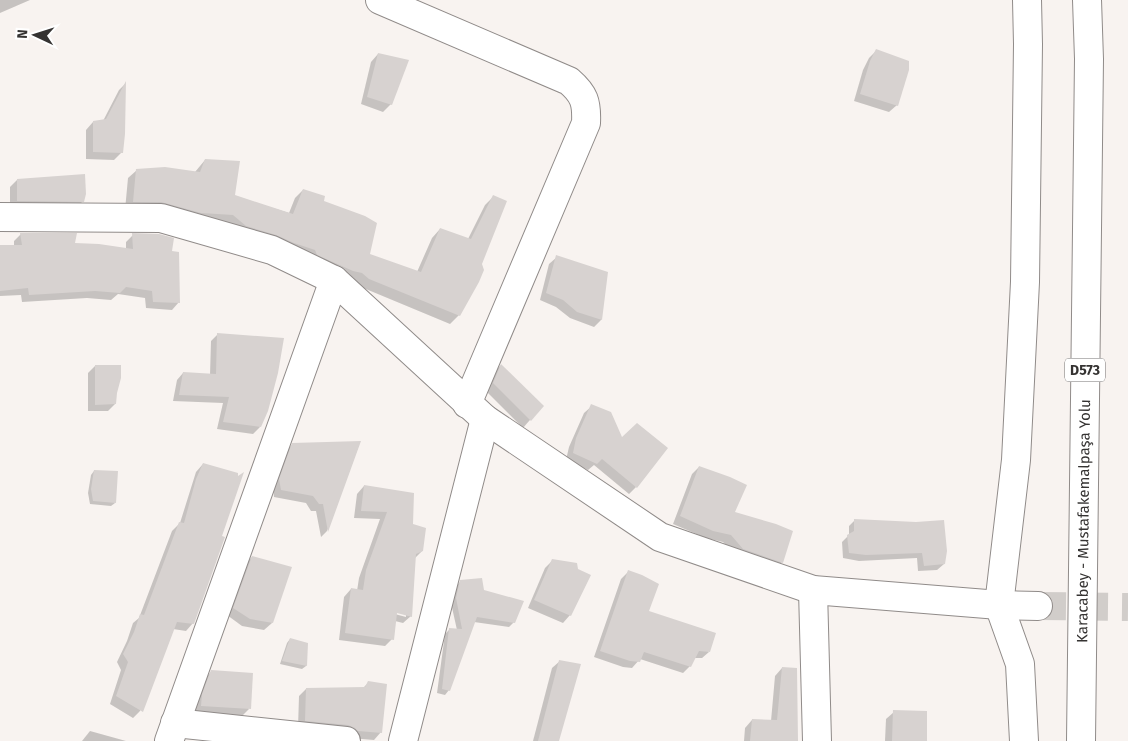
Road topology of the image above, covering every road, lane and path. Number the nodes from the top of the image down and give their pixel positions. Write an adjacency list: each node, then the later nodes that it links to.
1 (380, 0): 6 (main road)
2 (1027, 0): 8 (main road)
3 (1087, 0): 15 (main road, Karacabey - Mustafakemalpaşa Yolu / D573)
4 (0, 217): 5 (main road)
5 (334, 280): 6 (main road); 10 (main road)
6 (476, 411): 7 (main road); 12 (main road)
7 (813, 590): 8 (main road); 13 (main road)
8 (998, 605): 9 (main road); 14 (main road)
9 (1038, 606)
10 (172, 732): 11 (main road)
11 (346, 741)
12 (403, 741)
13 (817, 741)
14 (1024, 741)
15 (1081, 741)

